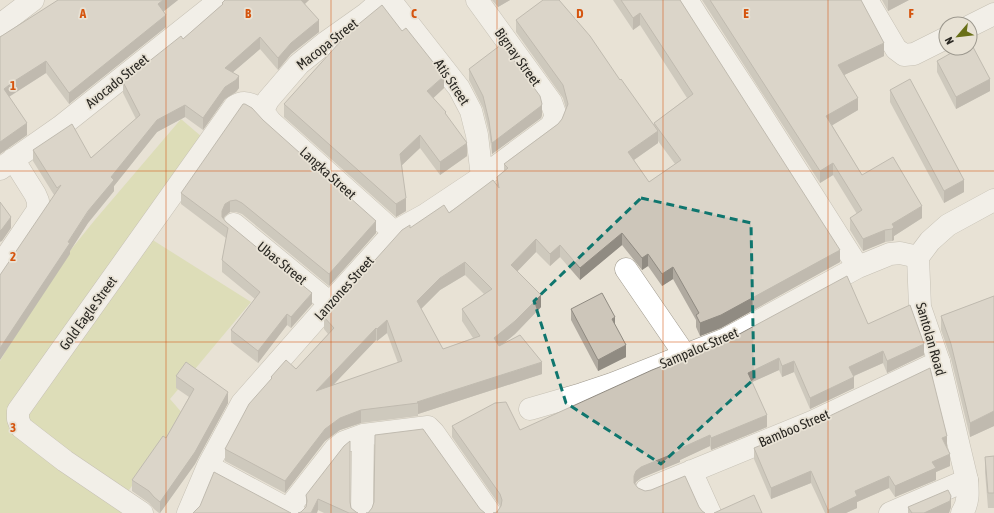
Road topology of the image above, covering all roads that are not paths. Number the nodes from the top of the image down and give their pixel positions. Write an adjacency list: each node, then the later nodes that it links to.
1 (33, 0): 10 (street)
2 (220, 0): 14 (street, Avocado Street)
3 (382, 0): 12 (street, Macopa Street)
4 (390, 0): 15 (street, Atis Street)
5 (477, 0): 13 (street, Bignay Street)
6 (688, 0): 21 (street)
7 (867, 0): 11 (street)
8 (994, 14): 9 (street)
9 (978, 22)
10 (0, 25)
11 (938, 42)
12 (263, 111): 18 (street, Langka Street); 33 (street, Gold Eagle Street)
13 (556, 116): 15 (street, Lanzones Street)
14 (7, 164): 20 (street, Avocado Street)
15 (482, 177): 18 (street, Lanzones Street)
16 (994, 200): 19 (street)
17 (234, 224): 23 (street, Ubas Street)
18 (394, 232): 23 (street, Lanzones Street)
19 (918, 257): 21 (street, Sampaloc Street); 25 (street, Santolan Road)
20 (0, 266)
21 (858, 267): 24 (street, Sampaloc Street)
22 (626, 269): 24 (street)
23 (330, 302): 28 (street, Lanzones Street)
24 (685, 355): 26 (street, Sampaloc Street)
25 (939, 362): 29 (street, Bamboo Street); 30 (street, Santolan Road)
26 (530, 408)
27 (363, 435): 32 (street); 35 (street); 36 (street)
28 (208, 466): 32 (street); 34 (street, Lanzones Street)
29 (691, 471): 31 (street, Bamboo Street); 37 (street)
30 (967, 480): 38 (street); 39 (street, Santolan Road)
31 (646, 490)
32 (291, 511)
33 (142, 513)
34 (188, 513)
35 (362, 513)
36 (490, 513)
37 (710, 513)
38 (890, 513)
39 (962, 513)

